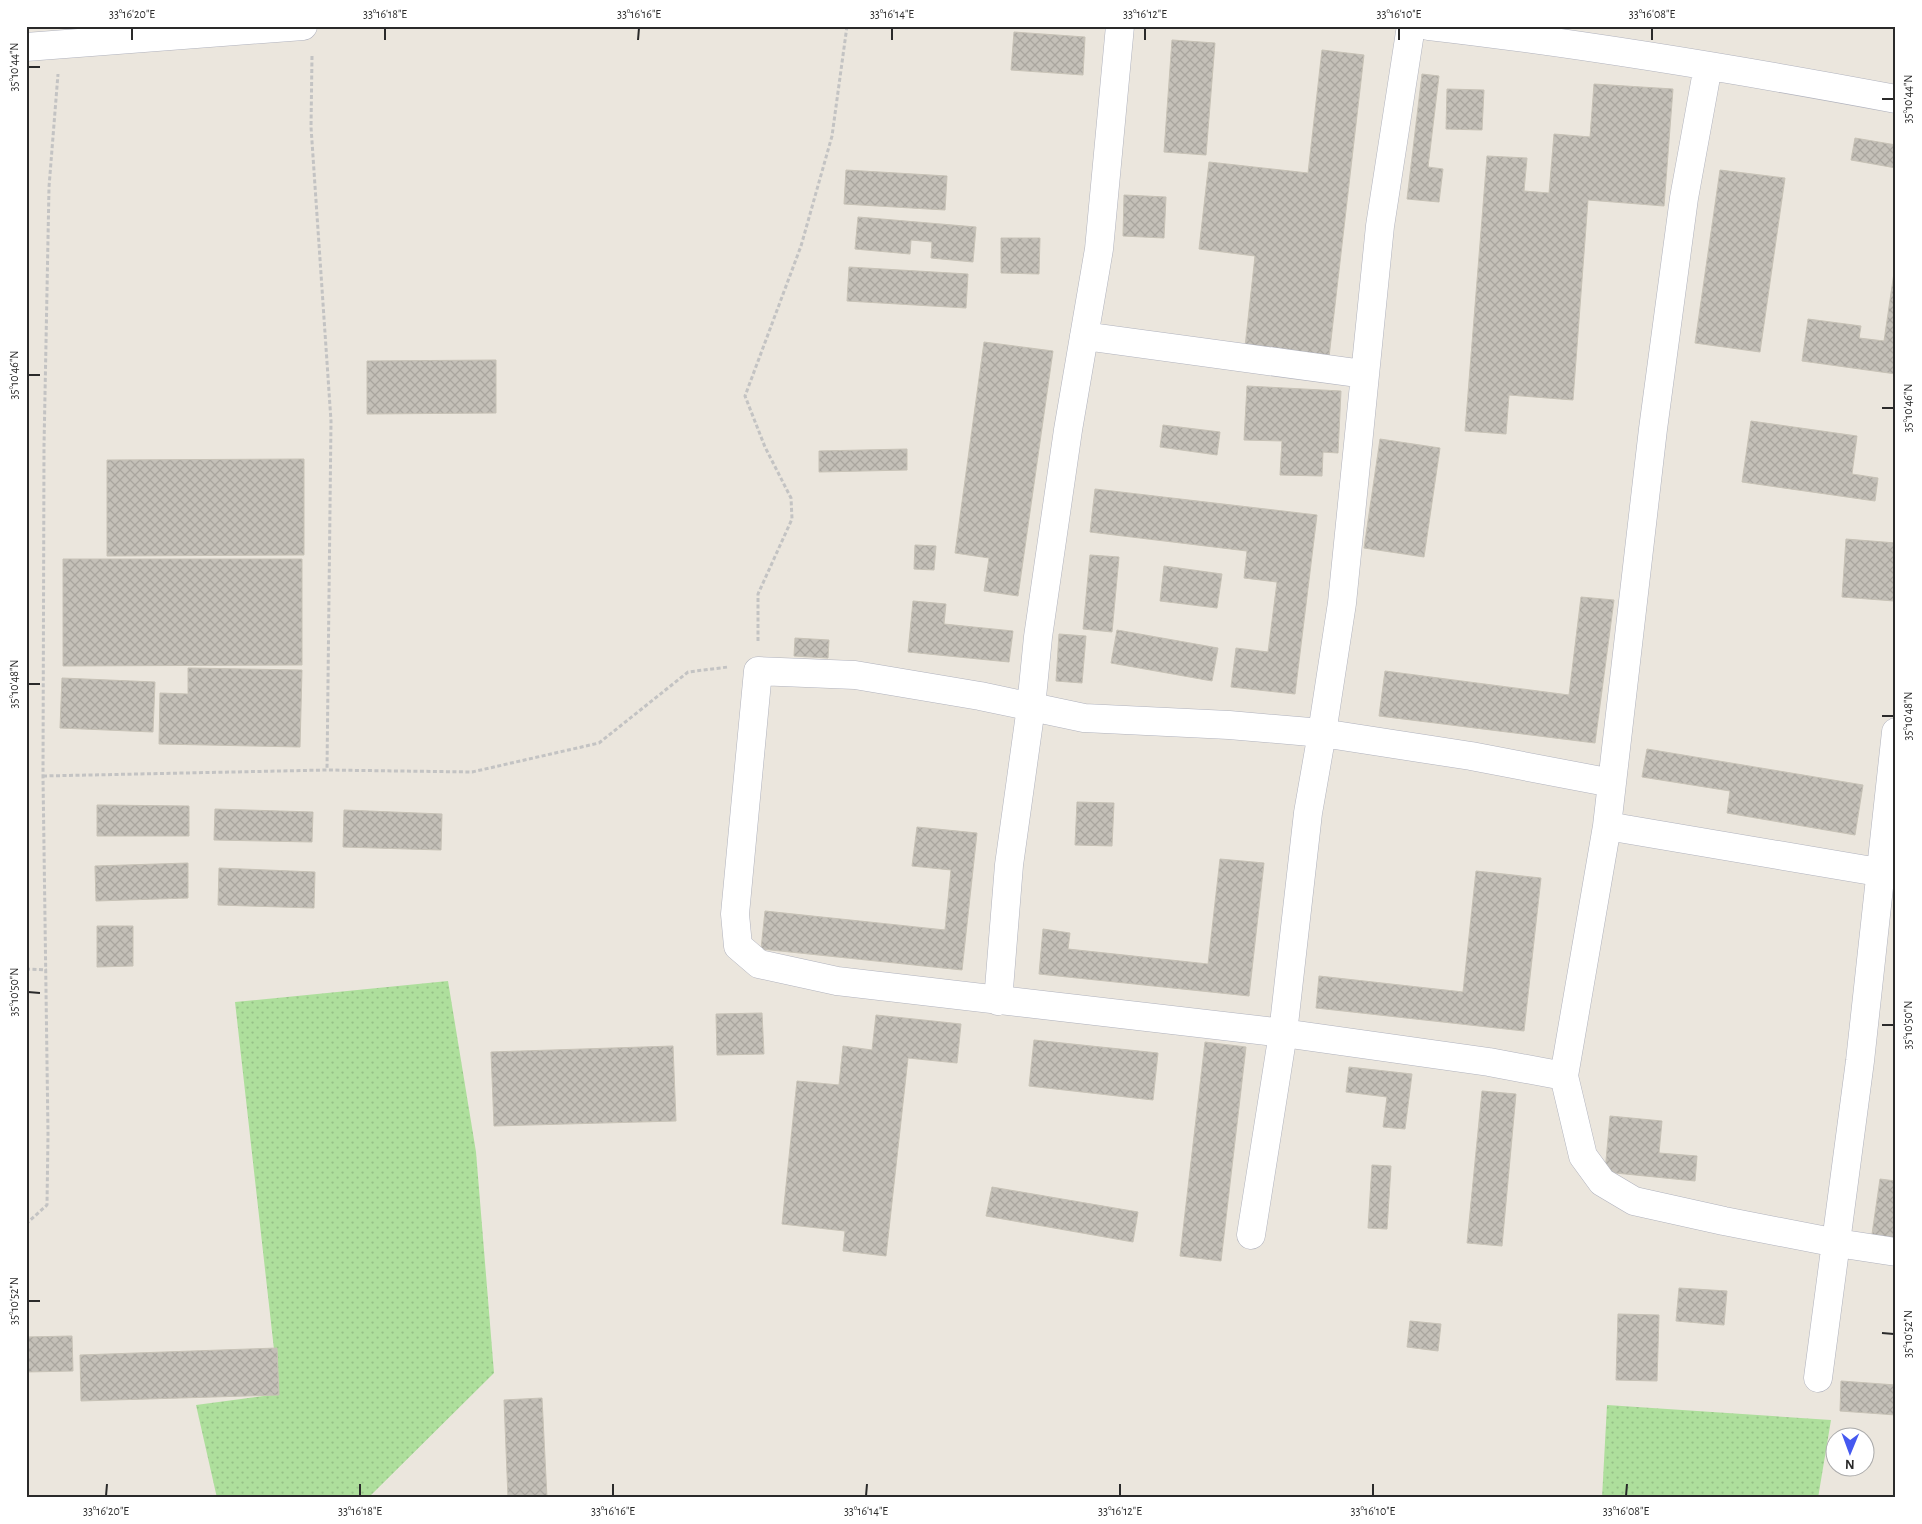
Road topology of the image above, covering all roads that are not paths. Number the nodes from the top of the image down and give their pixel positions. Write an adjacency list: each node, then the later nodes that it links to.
1 (303, 26): 5 (street)
2 (1120, 26): 8 (street)
3 (1411, 26): 9 (street)
4 (1429, 26): 6 (street)
5 (26, 47)
6 (1708, 66): 7 (street); 13 (street)
7 (1896, 99)
8 (1084, 336): 9 (street); 10 (street)
9 (1364, 374): 12 (street)
10 (1031, 708): 12 (street); 16 (street); 16 (street)
11 (1896, 732): 15 (street)
12 (1322, 733): 13 (street); 17 (street)
13 (1612, 783): 14 (street)
14 (1607, 826): 15 (street); 18 (street)
15 (1889, 874): 20 (street)
16 (998, 1001): 17 (street)
17 (1283, 1034): 18 (street); 19 (street)
18 (1564, 1076): 20 (street)
19 (1251, 1235)
20 (1836, 1243): 21 (street); 22 (street)
21 (1896, 1252)
22 (1818, 1378)

